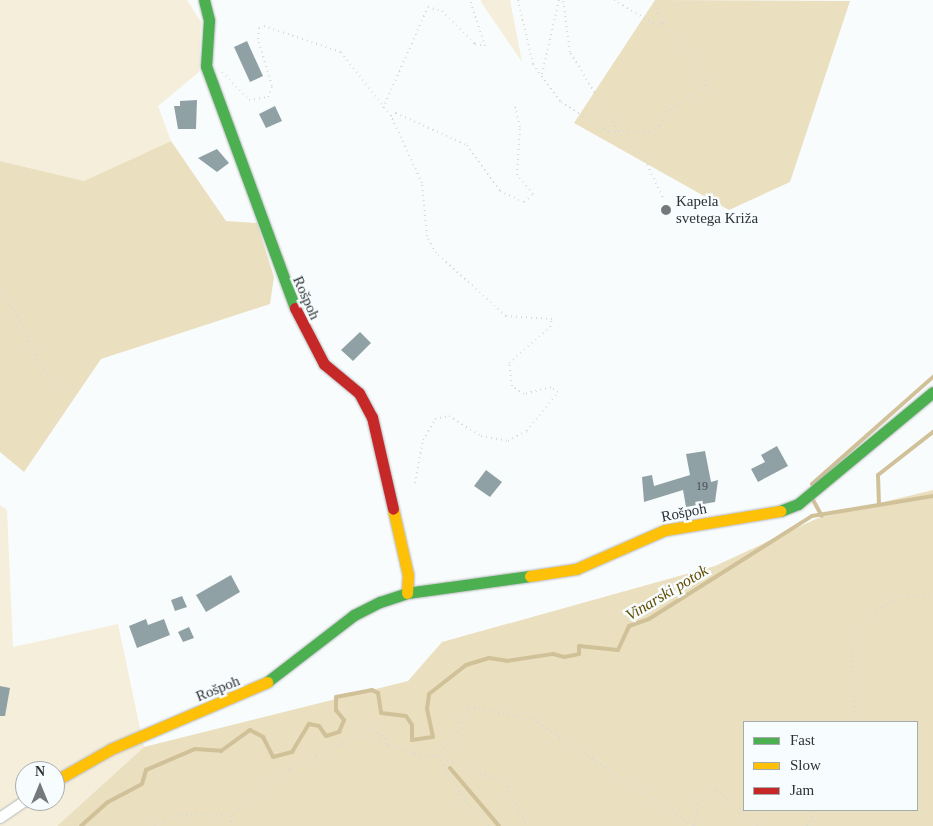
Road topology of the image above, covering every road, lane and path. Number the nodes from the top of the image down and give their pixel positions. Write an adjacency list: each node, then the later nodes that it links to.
1 (204, 0): 8 (street, Rošpoh)
2 (470, 0): 11 (path)
3 (518, 0): 9 (path)
4 (561, 0): 9 (path); 13 (path)
5 (614, 0): 7 (path)
6 (653, 0): 7 (path)
7 (663, 24): 13 (path)
8 (206, 66): 11 (path); 19 (street, Rošpoh)
9 (542, 74): 13 (path)
10 (515, 107): 12 (path)
11 (383, 108): 12 (path)
12 (391, 116): 18 (path)
13 (618, 131): 14 (path)
14 (664, 200)
15 (0, 291): 16 (path)
16 (61, 389)
17 (933, 392): 19 (street, Rošpoh)
18 (415, 484)
19 (407, 593): 25 (street, Rošpoh)
20 (933, 597): 21 (path)
21 (854, 721)
22 (365, 724): 23 (path)
23 (390, 742): 24 (path); 28 (path)
24 (438, 756): 32 (path); 33 (path); 34 (path)
25 (65, 775)
26 (15, 808): 29 (street)
27 (815, 811): 36 (path)
28 (231, 816): 30 (path); 31 (path)
29 (0, 818)
30 (154, 826)
31 (232, 826)
32 (490, 826)
33 (527, 826)
34 (694, 826): 35 (path)
35 (759, 826)
36 (807, 826)

